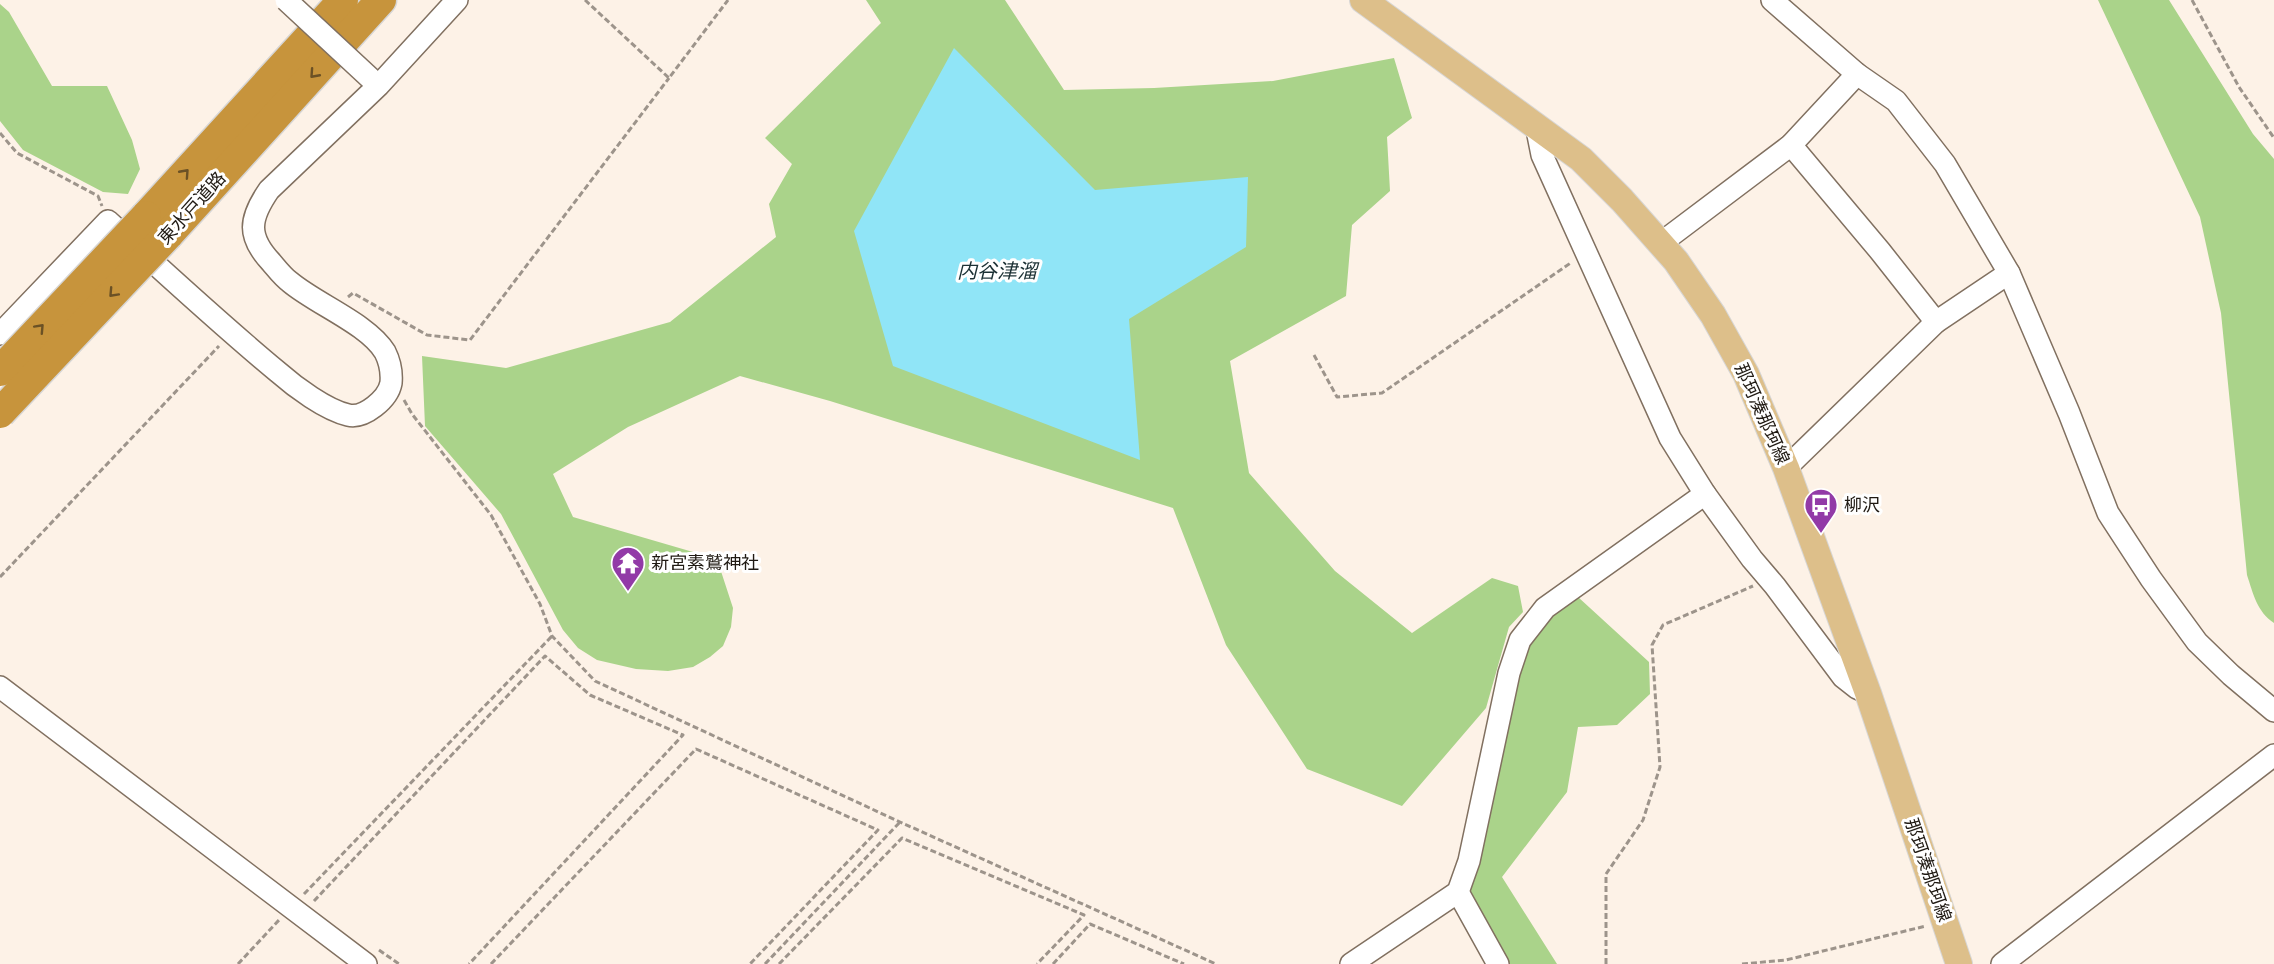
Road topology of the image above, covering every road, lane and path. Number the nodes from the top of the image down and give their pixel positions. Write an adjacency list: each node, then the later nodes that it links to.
1 (286, 0): 12 (street, bridge)
2 (343, 0): 18 (highway, 東水戸道路, one-way to 2)
3 (381, 0): 18 (highway, 東水戸道路, one-way to 18)
4 (457, 0): 12 (street)
5 (585, 0): 11 (path)
6 (728, 0): 11 (path)
7 (1363, 0): 13 (main road, 那珂湊那珂線)
8 (1772, 0): 10 (street)
9 (2192, 0): 15 (path)
10 (1857, 74): 16 (street); 21 (street)
11 (669, 78): 22 (path)
12 (375, 82): 22 (street)
13 (1536, 125): 19 (main road, 那珂湊那珂線); 20 (street)
14 (0, 133): 17 (path)
15 (2274, 138)
16 (1791, 145): 19 (street); 23 (street)
17 (108, 221): 24 (street); 25 (street)
18 (157, 226): 27 (highway, 東水戸道路, one-way to 18, bridge); 29 (highway, 東水戸道路, one-way to 29, bridge)
19 (1661, 243): 30 (main road, 那珂湊那珂線)
20 (1586, 252): 26 (path); 31 (street)
21 (2009, 273): 23 (street); 37 (street)
22 (331, 309): 28 (street)
23 (1936, 322): 30 (street)
24 (231, 333): 28 (street); 32 (path)
25 (0, 334)
26 (1314, 355)
27 (0, 371)
28 (391, 386): 34 (path)
29 (0, 413)
30 (1786, 468): 36 (main road, 那珂湊那珂線)
31 (1705, 494): 33 (street); 40 (street)
32 (0, 577)
33 (1769, 579): 36 (street); 57 (path)
34 (552, 636): 39 (path); 42 (path)
35 (0, 687): 42 (street)
36 (1868, 693): 43 (main road, 那珂湊那珂線)
37 (2274, 711)
38 (2274, 756): 60 (street)
39 (900, 822): 49 (path); 54 (path)
40 (1458, 892): 55 (street); 56 (street)
41 (314, 901): 46 (path)
42 (291, 907): 44 (path); 45 (street)
43 (1946, 922): 58 (path); 59 (main road, 那珂湊那珂線)
44 (238, 964)
45 (366, 964)
46 (469, 964)
47 (492, 964): 48 (path)
48 (750, 964)
49 (765, 964)
50 (779, 964): 51 (path)
51 (1037, 964)
52 (1053, 964): 53 (path)
53 (1184, 964)
54 (1216, 964)
55 (1351, 964)
56 (1498, 964)
57 (1606, 964)
58 (1742, 964)
59 (1959, 964)
60 (2002, 964)

